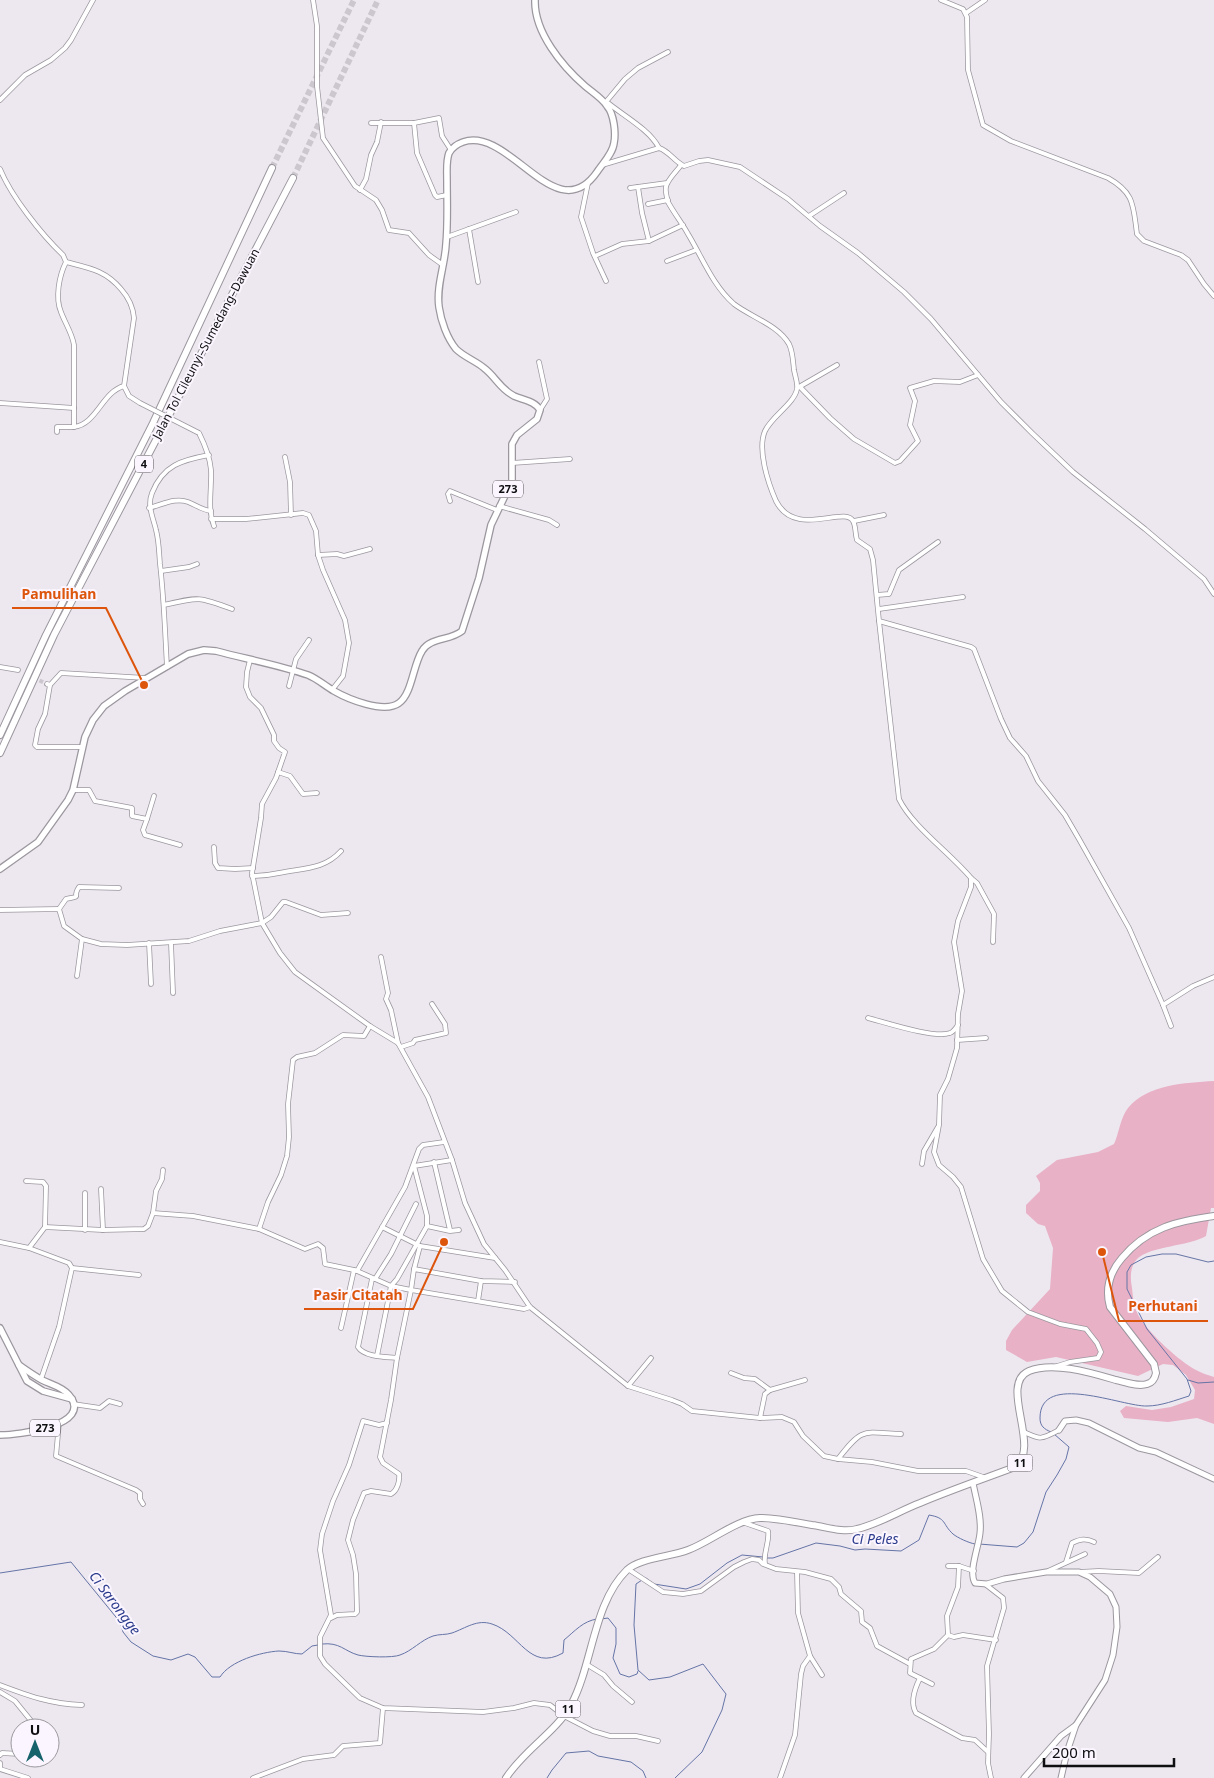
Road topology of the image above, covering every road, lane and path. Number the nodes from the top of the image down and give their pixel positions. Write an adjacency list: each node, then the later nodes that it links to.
1 (92, 0): 9 (street)
2 (313, 0): 25 (street)
3 (535, 0): 10 (main road)
4 (941, 0): 6 (street)
5 (985, 0): 7 (street)
6 (947, 2): 7 (street)
7 (966, 13): 43 (street)
8 (668, 52): 10 (street)
9 (0, 100)
10 (605, 103): 14 (street); 16 (main road)
11 (382, 122): 12 (street); 13 (street); 25 (street)
12 (371, 123)
13 (414, 123): 15 (street); 27 (street)
14 (659, 148): 16 (street); 17 (street)
15 (451, 150): 21 (main road); 27 (main road)
16 (602, 165): 21 (main road)
17 (681, 165): 22 (street); 31 (street)
18 (0, 168): 39 (street)
19 (272, 168): 90 (highway, Jalan Tol Cileunyi–Sumedang–Dawuan / 4)
20 (293, 178): 92 (highway, Jalan Tol Cileunyi–Sumedang–Dawuan / 4)
21 (588, 183): 37 (street)
22 (667, 184): 23 (street); 28 (street)
23 (638, 187): 24 (street); 35 (street)
24 (630, 188)
25 (360, 190): 40 (street)
26 (844, 193): 31 (street)
27 (447, 195): 34 (main road)
28 (668, 200): 29 (street); 32 (street)
29 (648, 204)
30 (516, 212): 33 (street)
31 (810, 216): 46 (street)
32 (683, 225): 35 (street); 36 (street)
33 (469, 229): 34 (street); 42 (street)
34 (447, 237): 40 (main road)
35 (649, 241): 37 (street)
36 (696, 250): 38 (street); 48 (street)
37 (595, 256): 41 (street)
38 (667, 260)
39 (66, 262): 47 (street); 50 (street)
40 (443, 265): 51 (main road)
41 (606, 281)
42 (478, 282)
43 (1214, 296)
44 (539, 362): 51 (street)
45 (837, 365): 48 (street)
46 (978, 375): 48 (street); 73 (street)
47 (124, 386): 52 (street); 54 (street, bridge)
48 (799, 387): 65 (street)
49 (0, 403): 50 (street)
50 (74, 408): 52 (street)
51 (540, 410): 57 (main road, 273)
52 (74, 427): 53 (street)
53 (57, 432)
54 (209, 455): 59 (street); 61 (street)
55 (285, 457): 62 (street)
56 (570, 459): 57 (street)
57 (512, 463): 60 (main road, 273)
58 (450, 501): 60 (street)
59 (150, 508): 61 (street); 72 (street)
60 (498, 508): 66 (street); 89 (main road, 273)
61 (211, 511): 64 (street)
62 (290, 515): 64 (street); 70 (street)
63 (884, 515): 65 (street)
64 (212, 519): 67 (street)
65 (854, 521): 74 (street)
66 (557, 525)
67 (214, 526)
68 (938, 542): 74 (street)
69 (370, 549): 70 (street)
70 (318, 555): 89 (street)
71 (197, 564): 72 (street)
72 (161, 571): 76 (street)
73 (1214, 594)
74 (877, 595): 78 (street)
75 (963, 597): 78 (street)
76 (164, 606): 77 (street); 83 (street)
77 (232, 609)
78 (879, 609): 79 (street)
79 (879, 620): 104 (street); 120 (street)
80 (309, 640): 86 (street)
81 (250, 660): 83 (main road, 273); 86 (main road, 273); 93 (street)
82 (0, 663): 84 (street)
83 (166, 666): 87 (main road, 273)
84 (0, 667): 85 (street)
85 (18, 670)
86 (293, 671): 88 (street); 89 (main road, 273)
87 (147, 678): 91 (main road, 273); 91 (street)
88 (289, 686)
89 (332, 690)
90 (0, 735)
91 (83, 747): 94 (main road, 273)
92 (0, 753)
93 (278, 772): 95 (street); 101 (street)
94 (74, 790): 97 (street); 102 (main road, 273)
95 (317, 793)
96 (154, 796): 97 (street)
97 (147, 819): 98 (street)
98 (180, 845)
99 (214, 848): 101 (street)
100 (341, 851): 103 (street)
101 (253, 868): 103 (street)
102 (0, 869)
103 (252, 876): 109 (street)
104 (971, 878): 111 (street); 122 (street)
105 (118, 888): 106 (street)
106 (59, 909): 107 (street); 110 (street)
107 (0, 910)
108 (348, 913): 109 (street)
109 (262, 923): 113 (street); 123 (street)
110 (82, 939): 112 (street); 115 (street)
111 (993, 942)
112 (148, 943): 113 (street); 117 (street)
113 (171, 943): 118 (street)
114 (381, 957): 127 (street)
115 (77, 976)
116 (1214, 977): 120 (street)
117 (151, 984)
118 (173, 993)
119 (432, 1004): 127 (street)
120 (1162, 1005): 124 (street)
121 (868, 1018): 122 (street)
122 (958, 1025): 126 (street)
123 (370, 1026): 127 (street); 144 (street)
124 (1171, 1026)
125 (986, 1038): 126 (street)
126 (957, 1040): 128 (street)
127 (400, 1045): 129 (street)
128 (939, 1125): 132 (street); 171 (street)
129 (444, 1142): 130 (street); 133 (street)
130 (452, 1160): 131 (street); 153 (street)
131 (434, 1162): 133 (street); 147 (street)
132 (922, 1164)
133 (414, 1166): 141 (street); 142 (street)
134 (163, 1170): 139 (street)
135 (26, 1181): 143 (street)
136 (101, 1189): 146 (street)
137 (85, 1192): 145 (street)
138 (416, 1204): 149 (street)
139 (153, 1213): 144 (street); 146 (street)
140 (1214, 1216): 171 (highway, 11)
141 (427, 1226): 147 (street); 151 (street)
142 (382, 1227): 149 (street); 156 (street)
143 (45, 1228): 145 (street); 152 (street)
144 (259, 1229): 156 (street)
145 (85, 1230): 146 (street)
146 (103, 1230)
147 (450, 1230): 148 (street)
148 (459, 1230)
149 (400, 1236): 151 (street); 158 (street)
150 (0, 1242): 152 (street)
151 (418, 1245): 153 (street); 155 (street); 161 (street)
152 (29, 1248): 154 (street)
153 (495, 1258): 160 (street)
154 (72, 1268): 157 (street); 173 (street)
155 (414, 1269): 159 (street); 162 (street)
156 (355, 1271): 158 (street); 166 (street)
157 (139, 1275)
158 (373, 1279): 161 (street); 167 (street)
159 (481, 1281): 160 (street); 163 (street)
160 (514, 1282): 164 (street)
161 (391, 1286): 162 (street); 167 (street)
162 (411, 1290): 163 (street); 168 (street)
163 (478, 1300): 164 (street)
164 (530, 1307): 175 (street)
165 (0, 1328): 170 (main road)
166 (341, 1328)
167 (377, 1356): 168 (street)
168 (397, 1358): 181 (street)
169 (651, 1358): 175 (street)
170 (19, 1365): 173 (main road); 177 (main road)
171 (1052, 1368): 183 (highway, 11)
172 (731, 1373): 176 (street)
173 (41, 1379): 177 (main road)
174 (805, 1380): 176 (street)
175 (628, 1386): 179 (street)
176 (770, 1390): 179 (street)
177 (72, 1402): 178 (street); 180 (main road, 273)
178 (120, 1404)
179 (760, 1418): 186 (street)
180 (59, 1423): 185 (main road, 273); 191 (street)
181 (387, 1423): 206 (street); 206 (street)
182 (1059, 1430): 183 (street); 189 (street)
183 (1022, 1431): 188 (highway, 11)
184 (901, 1434): 186 (street)
185 (0, 1435)
186 (838, 1459): 187 (street)
187 (978, 1474): 188 (street); 190 (street)
188 (986, 1478): 190 (highway, 11)
189 (1214, 1479)
190 (970, 1484): 192 (highway, 11); 201 (street)
191 (143, 1504)
192 (743, 1522): 196 (street); 200 (highway, 11)
193 (1094, 1542): 197 (street)
194 (1085, 1554): 197 (street)
195 (1158, 1557): 204 (street)
196 (765, 1560): 200 (street); 202 (street)
197 (1066, 1562): 203 (street)
198 (948, 1566): 199 (street)
199 (959, 1566): 201 (street); 207 (street)
200 (628, 1569): 210 (highway, 11)
201 (974, 1571): 205 (street)
202 (797, 1572): 209 (street); 211 (street)
203 (1046, 1572): 204 (street); 205 (street)
204 (1079, 1572): 222 (street)
205 (985, 1584): 208 (street)
206 (331, 1618): 219 (street)
207 (948, 1635): 208 (street); 211 (street)
208 (996, 1640): 224 (street)
209 (810, 1656): 212 (street); 230 (street)
210 (586, 1664): 217 (street); 220 (highway, 11)
211 (910, 1664): 213 (street)
212 (822, 1675)
213 (920, 1678): 214 (street); 224 (street)
214 (932, 1684)
215 (0, 1685): 218 (street)
216 (0, 1692): 221 (street)
217 (632, 1702)
218 (82, 1705)
219 (383, 1708): 220 (street); 228 (street)
220 (564, 1716): 223 (street); 229 (highway, 11)
221 (29, 1718)
222 (1076, 1725): 232 (street); 233 (street)
223 (658, 1741)
224 (988, 1752): 231 (street)
225 (0, 1763): 226 (street)
226 (0, 1768): 227 (street)
227 (28, 1778)
228 (253, 1778)
229 (506, 1778)
230 (780, 1778)
231 (991, 1778)
232 (1024, 1778)
233 (1062, 1778)

